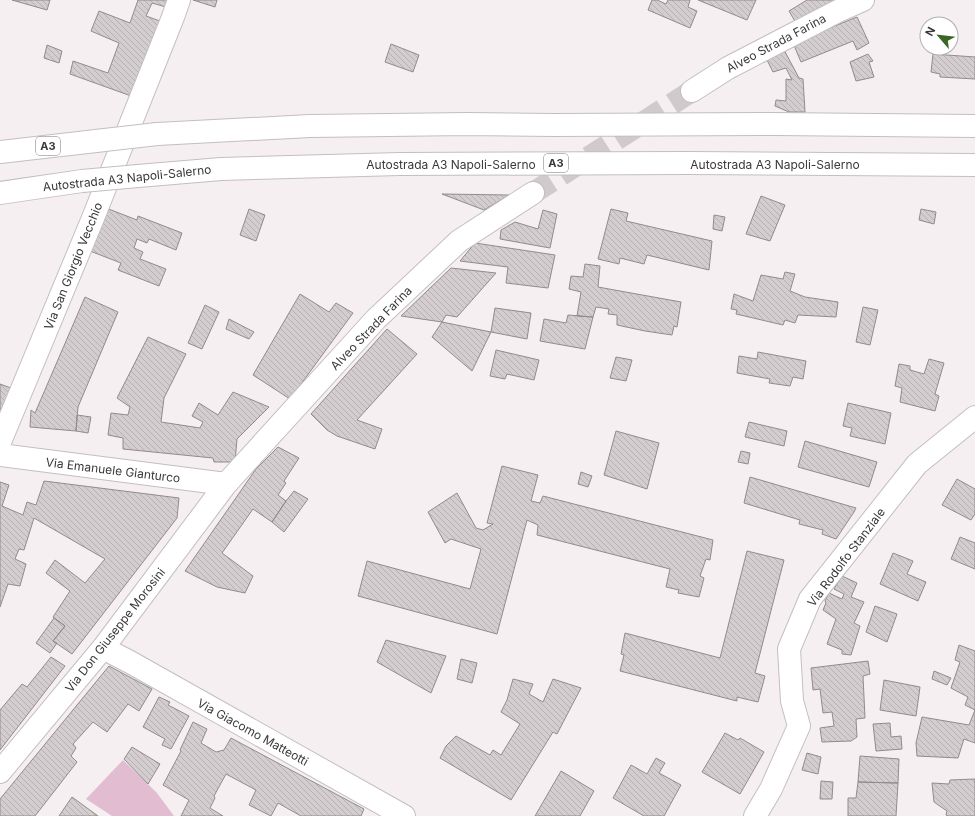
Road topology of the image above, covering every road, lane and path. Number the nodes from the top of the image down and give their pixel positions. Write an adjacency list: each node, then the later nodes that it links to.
1 (178, 0): 10 (main road, Via San Giorgio Vecchio)
2 (863, 0): 3 (main road, Alveo Strada Farina)
3 (692, 91)
4 (975, 126): 5 (main road, A3, bridge)
5 (0, 152)
6 (975, 165): 7 (main road, Autostrada A3 Napoli-Salerno / A3, bridge)
7 (0, 193)
8 (533, 193): 12 (main road, Alveo Strada Farina)
9 (975, 417): 16 (main road, Via Rodolfo Stanziale)
10 (0, 442)
11 (0, 455): 12 (main road, Via Emanuele Gianturco)
12 (226, 484): 13 (main road, Via Don Giuseppe Morosini)
13 (103, 648): 14 (main road, Via Don Giuseppe Morosini); 15 (main road, Via Giacomo Matteotti)
14 (0, 772)
15 (404, 816)
16 (755, 816)

